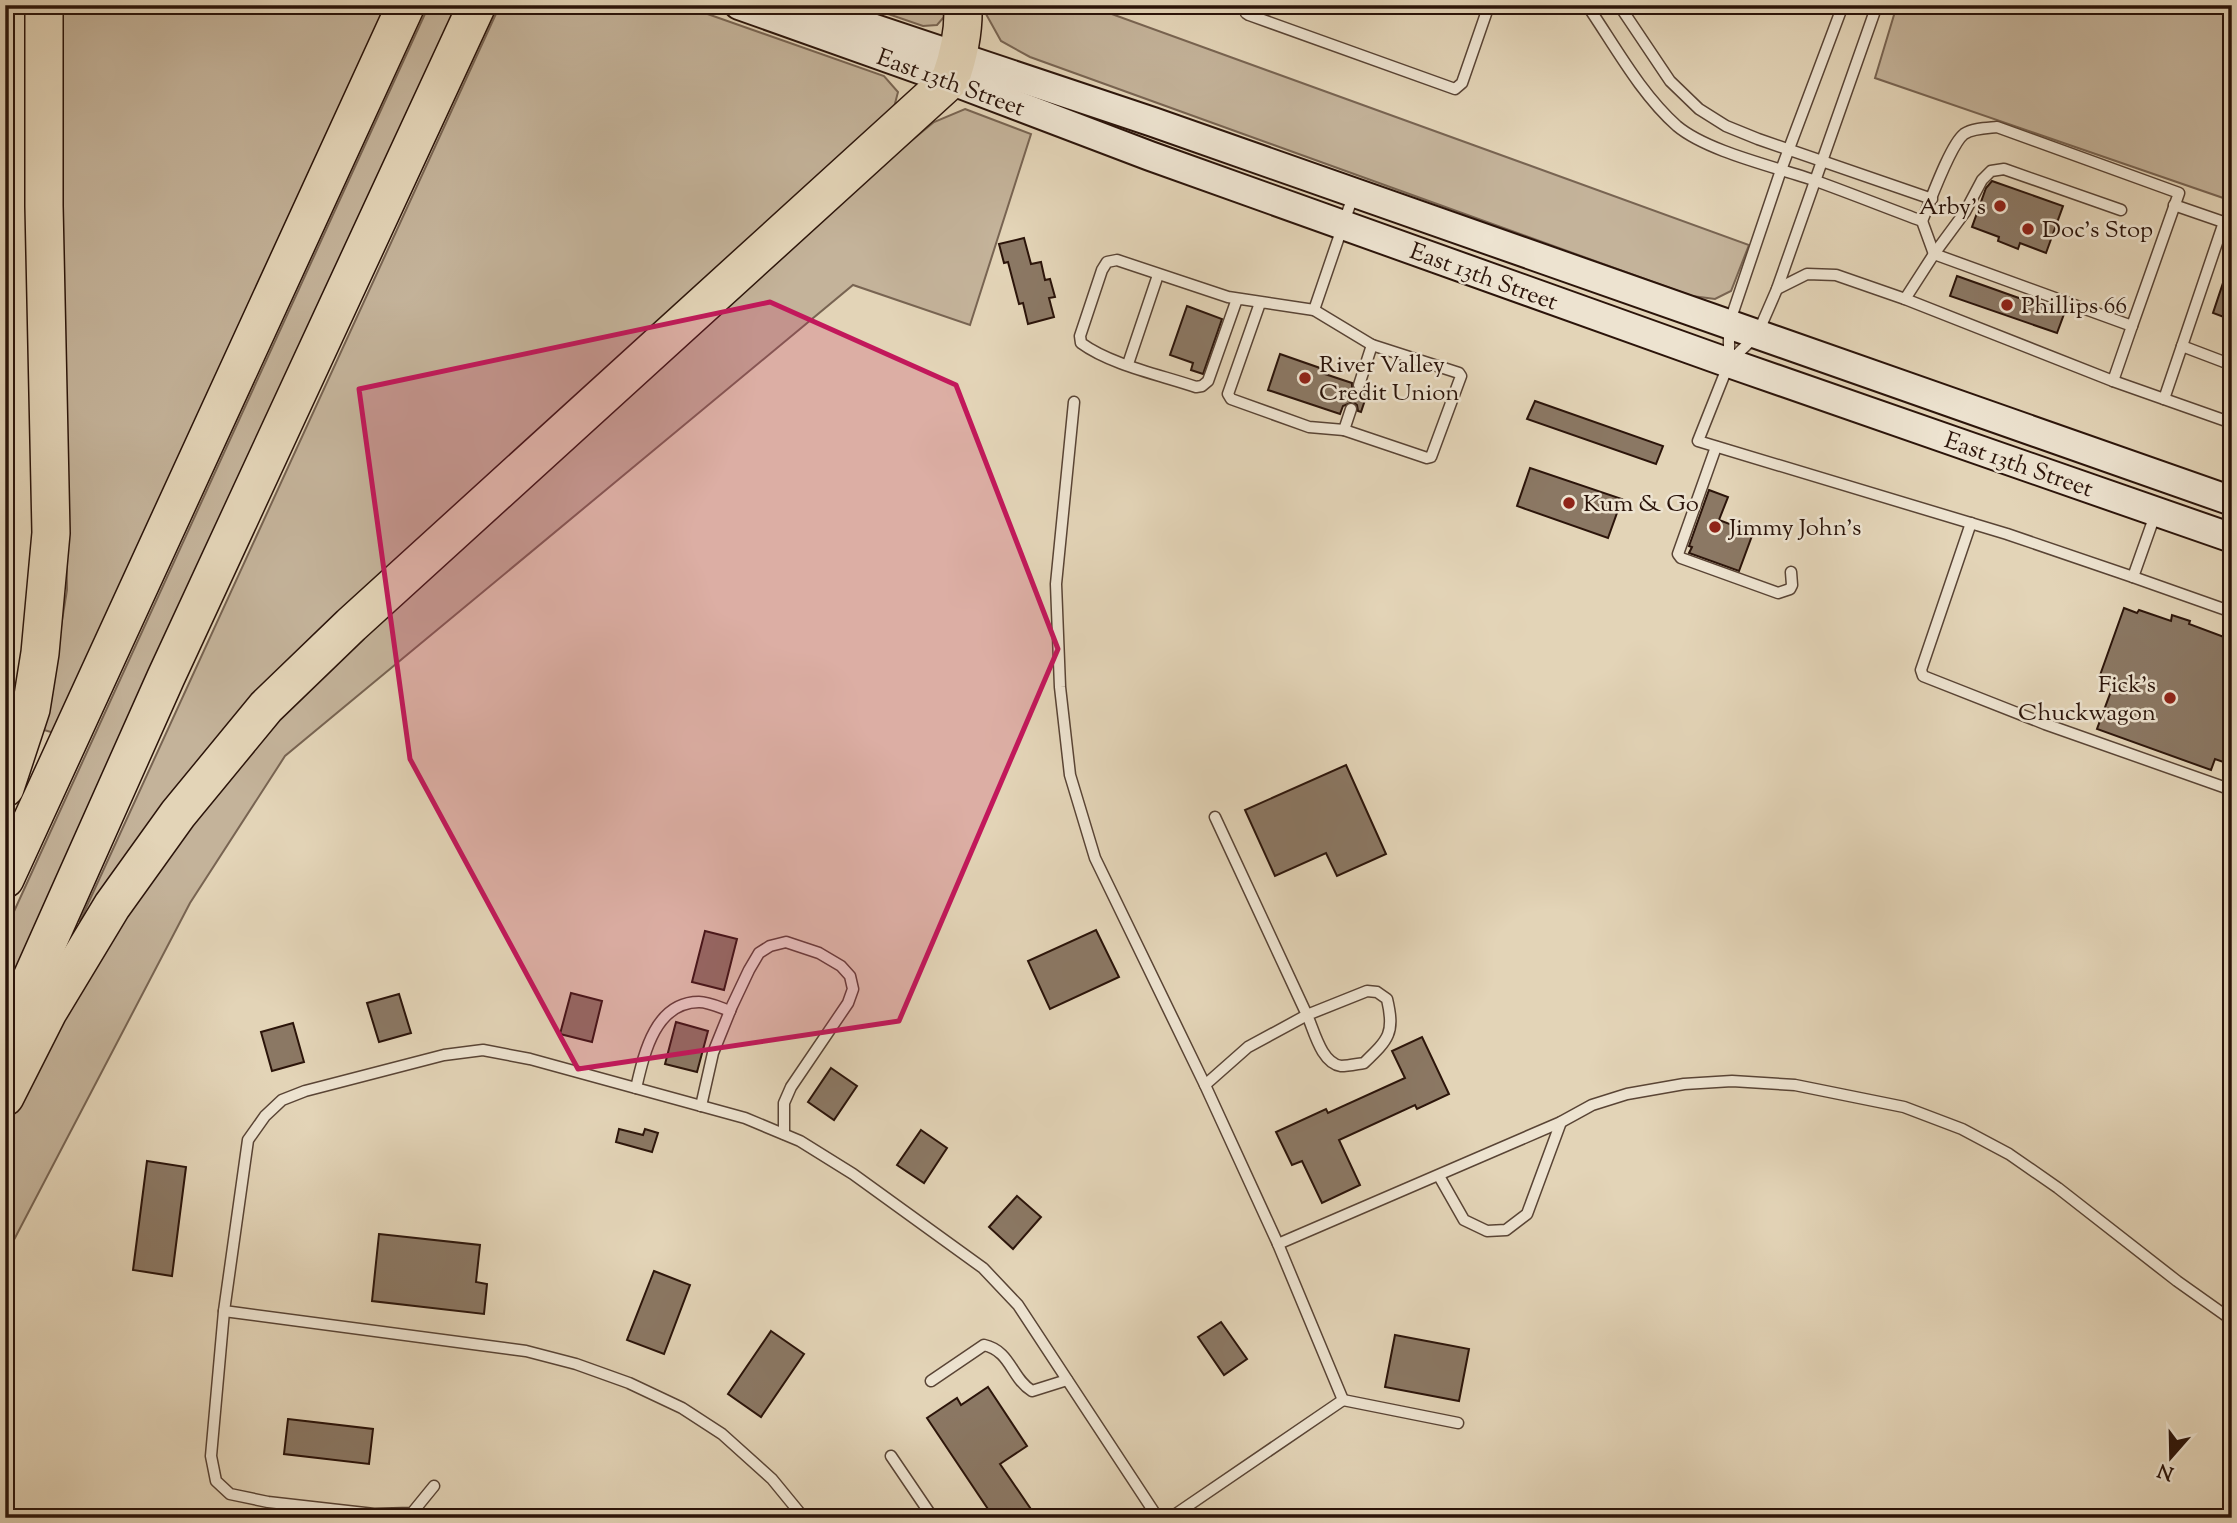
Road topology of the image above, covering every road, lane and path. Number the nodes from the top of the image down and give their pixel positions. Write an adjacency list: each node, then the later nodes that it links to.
1 (44, 5): 55 (highway)
2 (406, 5): 58 (highway)
3 (477, 5): 61 (highway)
4 (740, 5): 13 (main road, East 13th Street)
5 (803, 5): 13 (main road, East 13th Street)
6 (963, 5): 13 (highway)
7 (1248, 5): 8 (lane)
8 (1489, 5)
9 (1587, 5): 16 (lane)
10 (1619, 5): 14 (lane)
11 (1843, 5): 14 (lane)
12 (1877, 5): 15 (lane)
13 (954, 69): 18 (main road, East 13th Street); 24 (main road, East 13th Street); 64 (highway)
14 (1789, 149): 15 (lane); 16 (lane)
15 (1822, 161): 17 (lane); 19 (lane)
16 (1782, 170): 17 (lane); 32 (lane)
17 (1815, 181): 22 (lane); 27 (lane)
18 (1354, 192): 24 (lane); 32 (main road, East 13th Street)
19 (1932, 199): 20 (lane); 22 (lane)
20 (2174, 205): 23 (lane); 33 (lane)
21 (2120, 210): 25 (lane)
22 (1922, 221): 25 (lane)
23 (2228, 224): 36 (lane)
24 (1343, 225): 31 (lane); 37 (main road, East 13th Street)
25 (1934, 254): 29 (lane); 33 (lane)
26 (1158, 275): 28 (lane); 38 (lane); 38 (lane)
27 (1777, 289): 29 (lane); 34 (lane)
28 (1237, 299): 30 (lane); 38 (lane)
29 (1905, 299): 40 (lane)
30 (1260, 303): 31 (lane); 46 (lane)
31 (1314, 310): 35 (lane)
32 (1729, 324): 34 (main road, East 13th Street); 37 (lane)
33 (2132, 326): 40 (lane)
34 (1757, 335): 37 (lane); 48 (main road, East 13th Street)
35 (1373, 345): 41 (lane); 46 (lane)
36 (2182, 346): 39 (lane); 42 (lane)
37 (1729, 363): 47 (lane); 49 (main road, East 13th Street)
38 (1128, 364)
39 (2232, 365)
40 (2113, 381): 42 (lane)
41 (1359, 385)
42 (2164, 399): 45 (lane)
43 (1074, 402): 62 (lane)
44 (1352, 409): 46 (lane)
45 (2232, 423)
46 (1344, 430)
47 (1716, 447): 50 (lane); 52 (lane)
48 (2232, 501)
49 (2156, 511): 51 (main road, East 13th Street); 53 (lane)
50 (1971, 523): 53 (lane); 56 (lane)
51 (2232, 538)
52 (1791, 572)
53 (2133, 577): 54 (lane)
54 (2232, 612)
55 (5, 788)
56 (2232, 790)
57 (1215, 817): 60 (lane)
58 (5, 879)
59 (730, 1011): 63 (lane); 65 (lane); 67 (lane)
60 (1307, 1015): 60 (lane); 62 (lane)
61 (5, 1038)
62 (1205, 1085): 69 (lane)
63 (636, 1088): 65 (lane); 70 (lane)
64 (5, 1097)
65 (701, 1106): 67 (lane)
66 (1561, 1122): 68 (lane); 68 (lane); 71 (lane)
67 (784, 1134): 72 (lane)
68 (1439, 1176): 69 (lane)
69 (1278, 1244): 74 (lane)
70 (223, 1311): 77 (lane); 78 (lane)
71 (2232, 1320)
72 (1067, 1380): 73 (lane); 80 (lane)
73 (932, 1381)
74 (1343, 1400): 75 (lane); 81 (lane)
75 (1458, 1423)
76 (891, 1456): 79 (lane)
77 (434, 1486)
78 (804, 1518)
79 (933, 1518)
80 (1158, 1518)
81 (1170, 1518)

